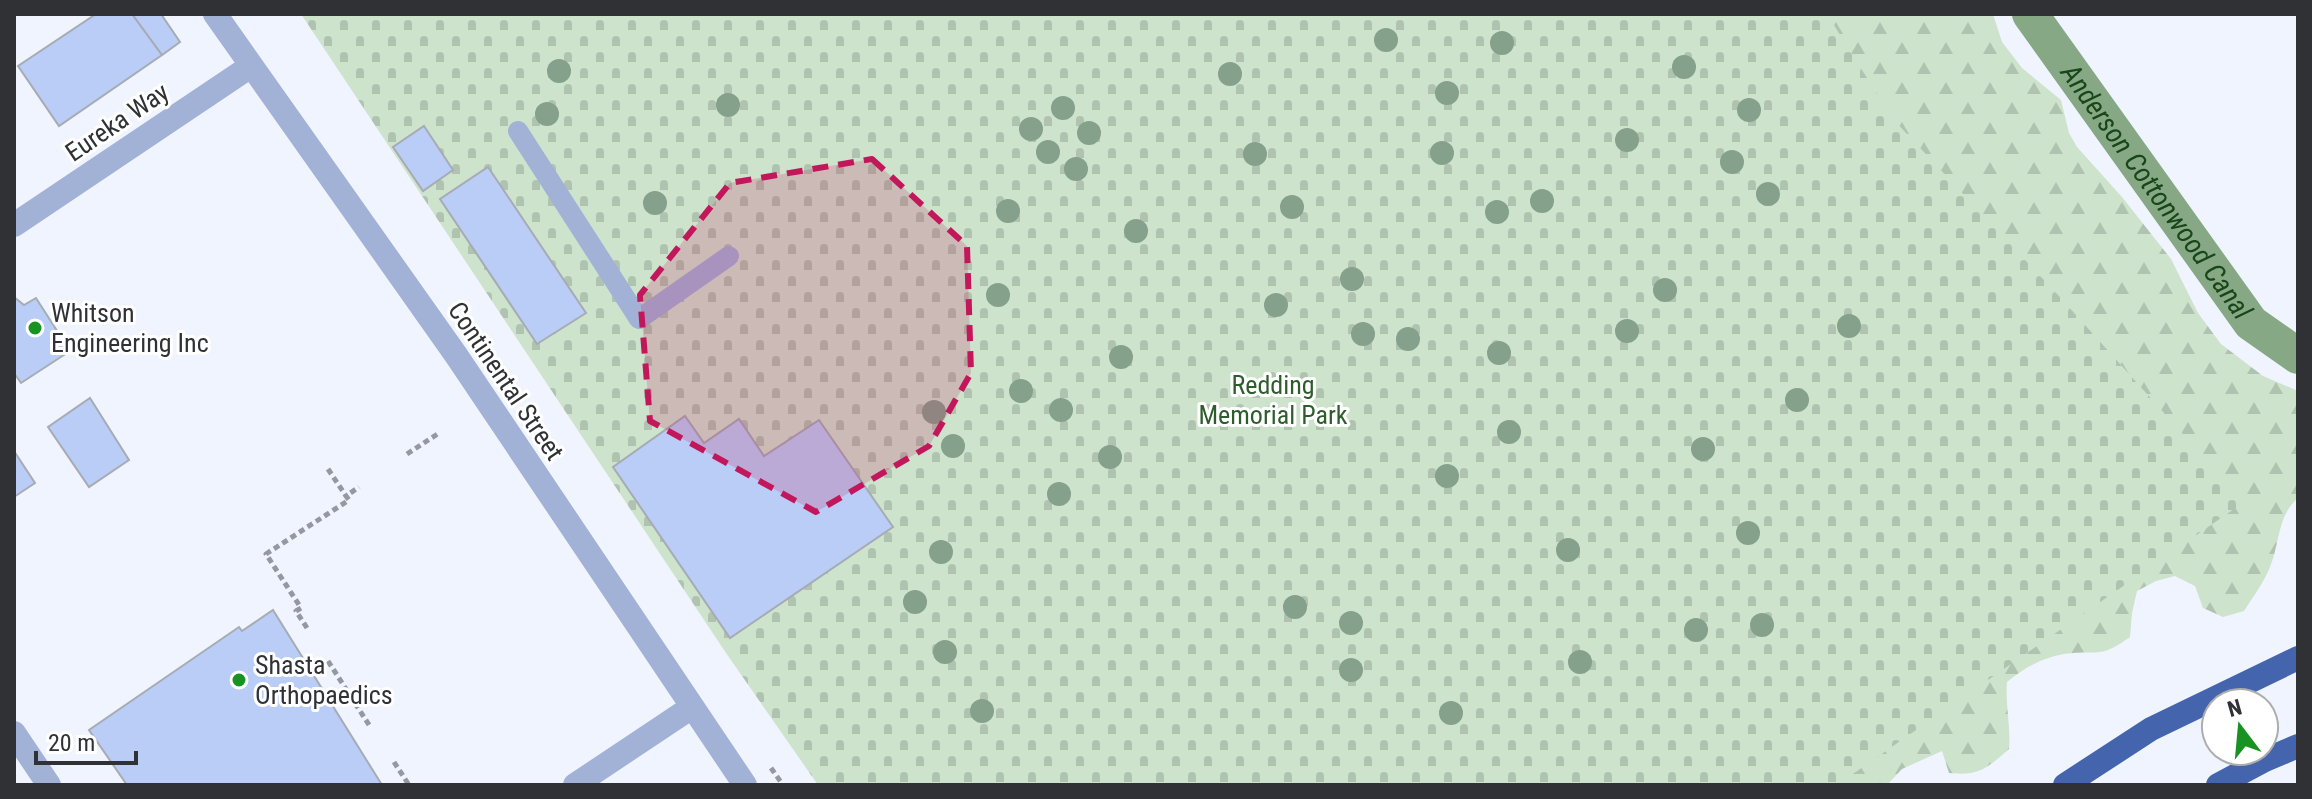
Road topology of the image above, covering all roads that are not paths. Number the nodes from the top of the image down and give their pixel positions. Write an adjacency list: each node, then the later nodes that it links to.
1 (215, 14): 2 (street, Continental Street)
2 (251, 66): 4 (street, Eureka Way); 7 (street, Continental Street)
3 (518, 131): 5 (lane)
4 (15, 223)
5 (729, 256)
6 (2298, 658): 13 (highway)
7 (692, 707): 11 (street); 12 (street, Continental Street)
8 (14, 733): 10 (street)
9 (2298, 746): 14 (highway)
10 (49, 785)
11 (575, 785)
12 (745, 785)
13 (2065, 785)
14 (2218, 785)

